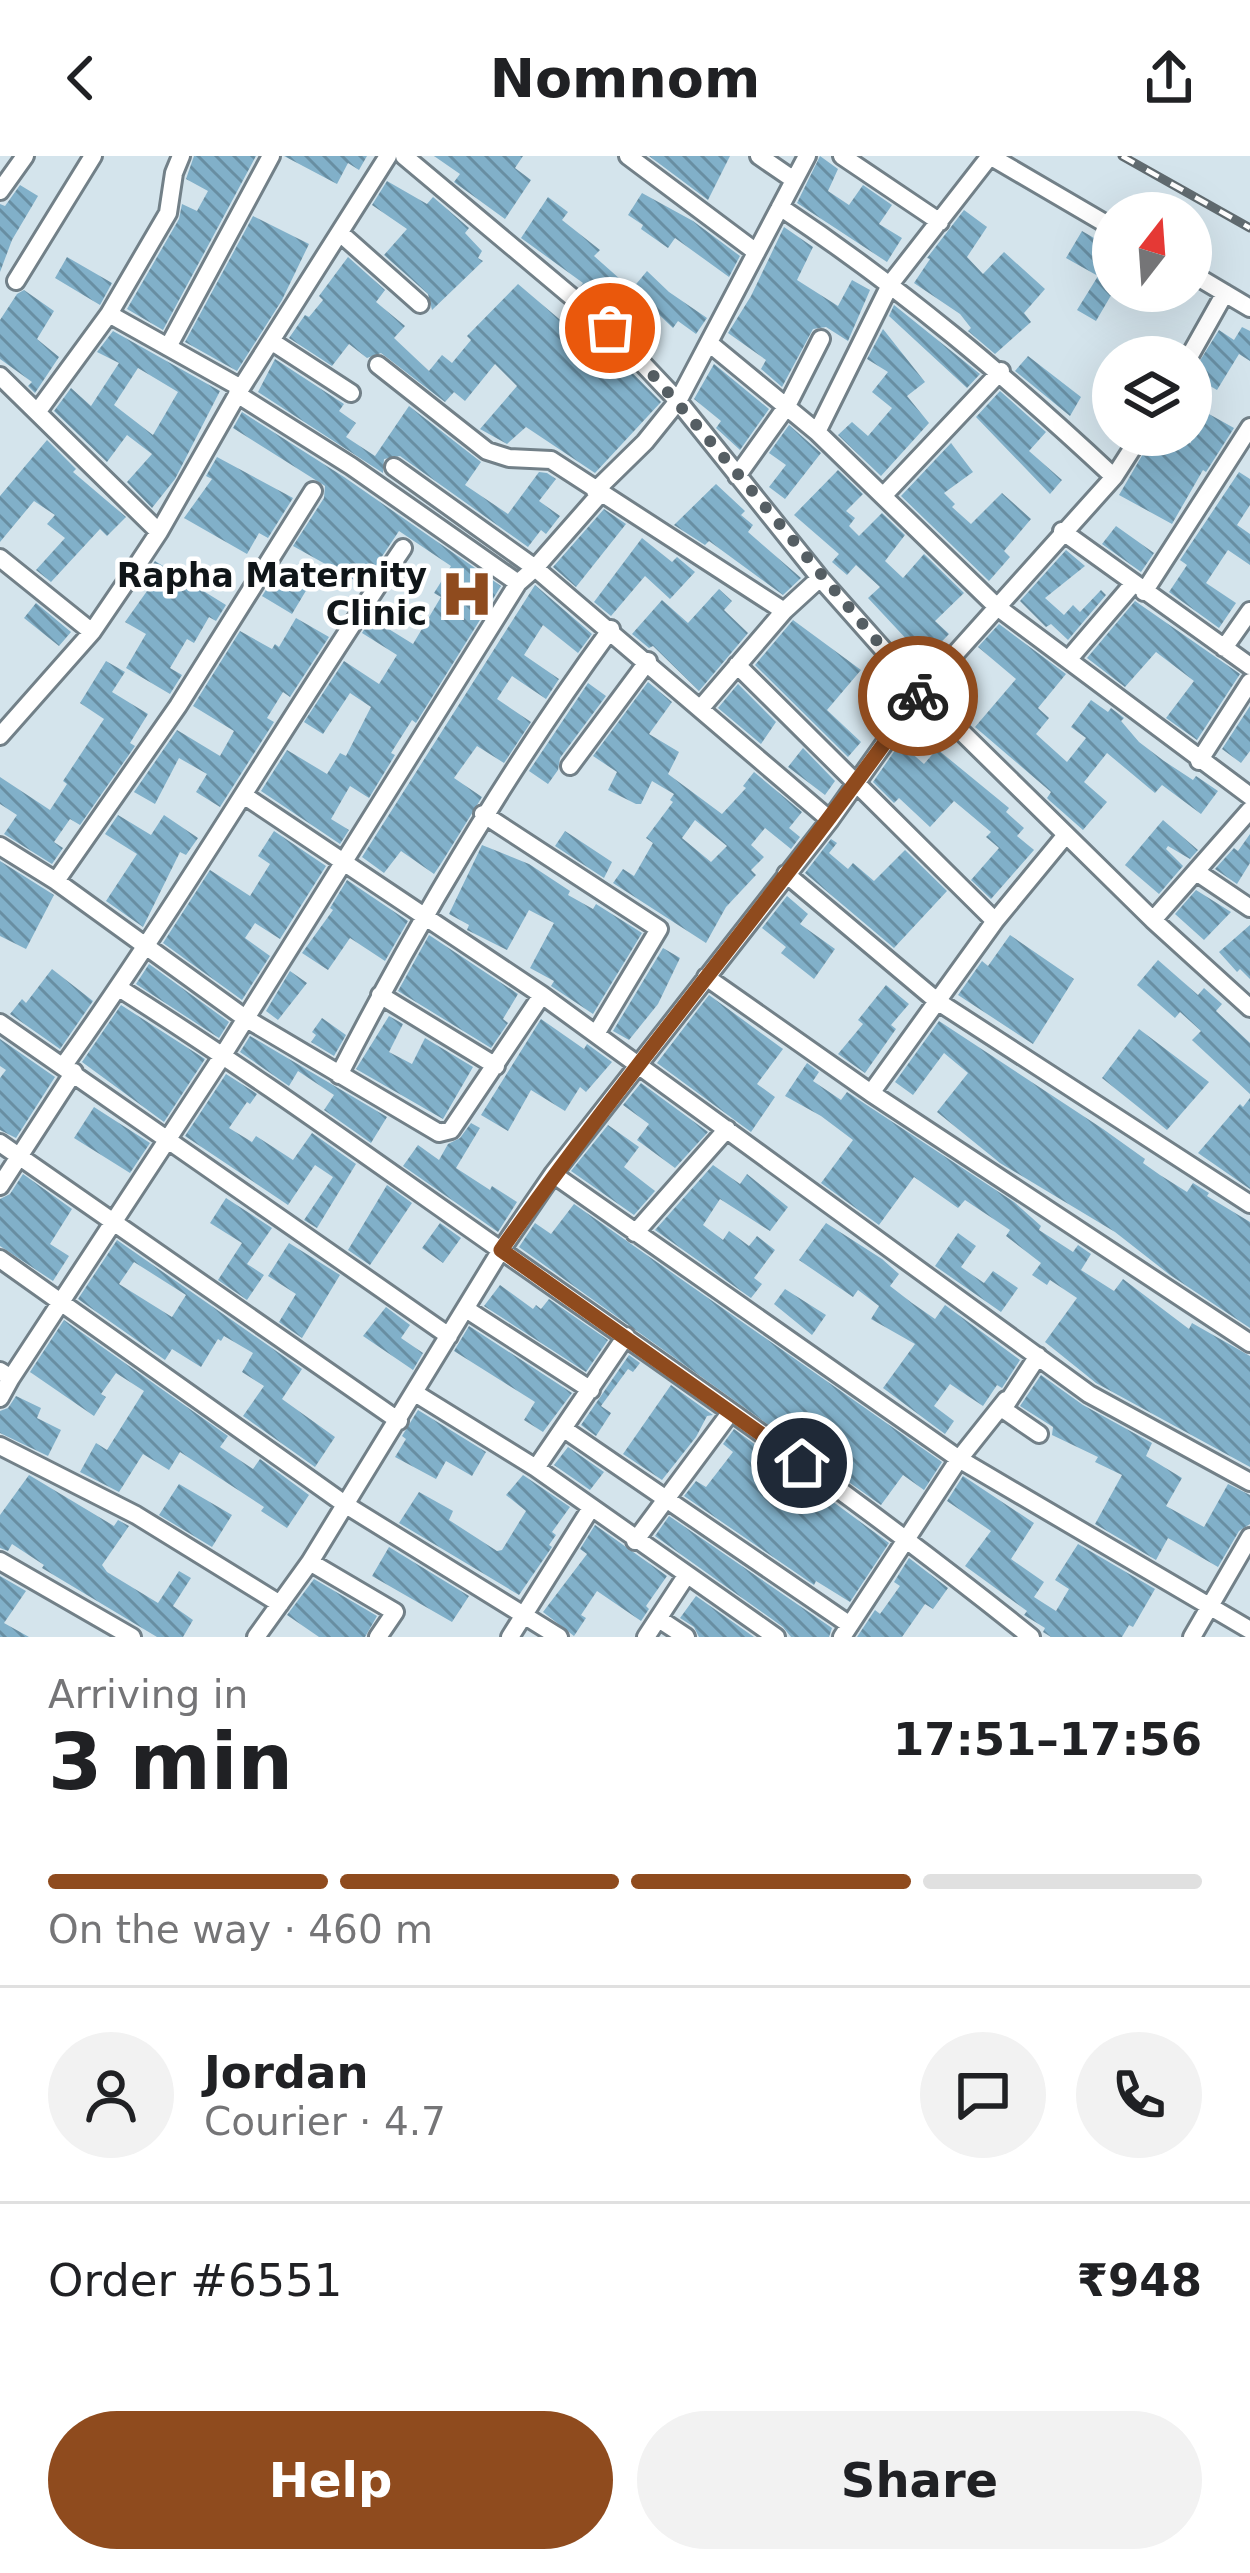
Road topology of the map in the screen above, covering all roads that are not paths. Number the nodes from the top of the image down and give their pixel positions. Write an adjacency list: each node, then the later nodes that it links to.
1 (26, 156): 13 (street)
2 (93, 156): 19 (street)
3 (181, 156): 25 (street)
4 (271, 156): 30 (street)
5 (388, 156): 17 (street)
6 (404, 156): 36 (street)
7 (628, 156): 18 (street)
8 (759, 156): 12 (street)
9 (807, 156): 12 (street)
10 (842, 156): 16 (street)
11 (990, 156): 15 (street); 16 (street)
12 (794, 180): 14 (street)
13 (0, 191)
14 (780, 207): 18 (street); 20 (street)
15 (1092, 216)
16 (940, 222): 20 (street)
17 (340, 233): 23 (street); 28 (street)
18 (756, 252): 29 (street)
19 (16, 281)
20 (891, 283): 32 (street); 40 (street)
21 (1212, 285): 22 (street)
22 (1225, 293): 24 (street); 26 (street)
23 (420, 304)
24 (1250, 308)
25 (109, 314): 30 (street); 38 (street)
26 (1201, 336)
27 (821, 339): 37 (street)
28 (271, 341): 34 (street); 35 (street)
29 (710, 343): 36 (street); 37 (street)
30 (168, 347): 34 (street)
31 (378, 364): 46 (street)
32 (1001, 371): 44 (street); 47 (street)
33 (0, 376): 38 (street)
34 (239, 391): 49 (street); 54 (street)
35 (351, 393)
36 (678, 401): 43 (street); 46 (street)
37 (787, 406): 40 (street); 43 (street)
38 (38, 411): 49 (street)
39 (1250, 427): 55 (street)
40 (818, 432): 47 (street)
41 (1128, 456): 44 (street)
42 (394, 467): 52 (street)
43 (737, 476): 53 (street)
44 (1114, 477): 48 (street)
45 (313, 490): 82 (street)
46 (597, 492): 52 (street); 57 (street)
47 (883, 496): 56 (street)
48 (1062, 531): 55 (street); 56 (street)
49 (159, 532): 60 (street)
50 (403, 548): 73 (street)
51 (0, 558): 60 (street)
52 (536, 568): 54 (street); 59 (street)
53 (820, 578): 57 (street); 67 (street)
54 (518, 583): 79 (street)
55 (1138, 588): 61 (street); 62 (street)
56 (996, 606): 62 (street); 67 (street)
57 (784, 610): 64 (street)
58 (1250, 611): 61 (street)
59 (611, 629): 63 (street); 75 (street)
60 (92, 632): 69 (street)
61 (1224, 648): 65 (street)
62 (1068, 660): 70 (street)
63 (648, 661): 68 (street); 71 (street)
64 (736, 665): 68 (street); 72 (street)
65 (1250, 666)
66 (1250, 682): 70 (street)
67 (921, 692): 72 (street); 77 (street)
68 (700, 709): 76 (street)
69 (0, 736)
70 (1199, 761): 74 (street)
71 (570, 766)
72 (856, 784): 76 (street); 86 (street)
73 (245, 796): 79 (street); 87 (street)
74 (1249, 798): 80 (street)
75 (483, 814): 84 (street); 96 (street)
76 (830, 820): 81 (street)
77 (1066, 836): 85 (street); 86 (street)
78 (0, 846): 82 (street)
79 (344, 862): 84 (street); 94 (street)
80 (1198, 873): 83 (street); 85 (street)
81 (787, 874): 88 (street); 92 (street)
82 (56, 881): 87 (street)
83 (1250, 908)
84 (424, 914): 90 (street); 91 (street)
85 (1153, 920): 93 (street)
86 (995, 921): 92 (street)
87 (146, 950): 89 (street); 94 (street)
88 (706, 977): 98 (street); 102 (street)
89 (119, 988): 97 (street); 100 (street)
90 (380, 995): 99 (street); 101 (street)
91 (542, 995): 96 (street); 99 (street)
92 (937, 1000): 102 (street); 109 (street)
93 (1250, 1008)
94 (245, 1018): 97 (street); 101 (street)
95 (0, 1023): 100 (street)
96 (596, 1034): 98 (street)
97 (223, 1054): 104 (street); 112 (street)
98 (636, 1065): 103 (street); 107 (street)
99 (496, 1066): 101 (street)
100 (69, 1068): 104 (street); 106 (street)
101 (339, 1076)
102 (871, 1093): 118 (street)
103 (727, 1129): 111 (street); 119 (street)
104 (166, 1139): 110 (street); 116 (street)
105 (0, 1143): 106 (street)
106 (19, 1156): 108 (street); 110 (street)
107 (553, 1174): 111 (street); 112 (street)
108 (0, 1186)
109 (1250, 1204)
110 (114, 1221): 114 (street); 126 (street)
111 (635, 1233): 130 (street)
112 (501, 1250): 115 (street); 117 (street)
113 (0, 1259): 114 (street)
114 (60, 1299): 120 (street); 134 (street)
115 (466, 1309): 116 (street); 121 (street)
116 (448, 1336): 122 (street)
117 (626, 1336): 121 (street); 125 (street)
118 (1250, 1343)
119 (1038, 1356): 124 (street); 132 (street)
120 (6, 1375): 123 (street)
121 (591, 1390): 127 (street)
122 (415, 1393): 126 (street); 131 (street)
123 (0, 1398)
124 (1006, 1400): 128 (street); 130 (street)
125 (730, 1412): 133 (street); 137 (street)
126 (399, 1421): 134 (street)
127 (564, 1429): 131 (street); 133 (street)
128 (1039, 1434)
129 (0, 1446): 142 (street)
130 (959, 1459): 137 (street); 143 (street)
131 (536, 1468): 135 (street)
132 (1250, 1482)
133 (668, 1502): 138 (street); 147 (street)
134 (346, 1504): 140 (street); 144 (street)
135 (591, 1508): 138 (street); 144 (street)
136 (1250, 1537): 143 (street)
137 (909, 1540): 147 (street); 148 (street)
138 (635, 1541): 141 (street)
139 (0, 1561): 149 (street)
140 (310, 1562): 142 (street); 151 (street)
141 (686, 1576): 145 (street); 156 (street)
142 (280, 1604): 150 (street)
143 (1209, 1608): 146 (street); 157 (street)
144 (526, 1615): 152 (street); 153 (street)
145 (658, 1619): 154 (street); 155 (street)
146 (1250, 1630)
147 (846, 1631)
148 (1027, 1636)
149 (132, 1637)
150 (256, 1637)
151 (378, 1637)
152 (510, 1637)
153 (560, 1637)
154 (646, 1637)
155 (686, 1637)
156 (776, 1637)
157 (1192, 1637)

